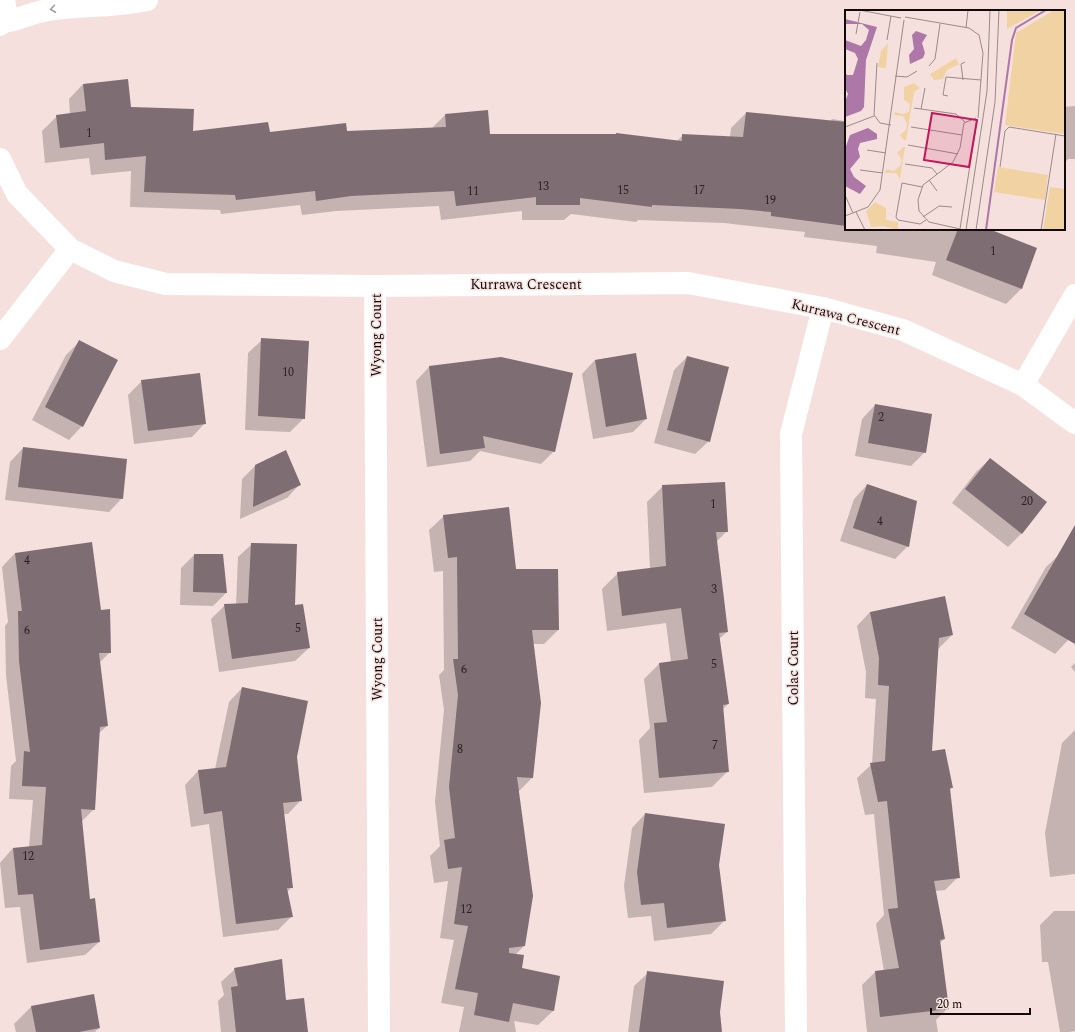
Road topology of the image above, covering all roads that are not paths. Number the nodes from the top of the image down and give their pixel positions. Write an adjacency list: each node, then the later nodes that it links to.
1 (4, 0): 3 (street)
2 (147, 0): 3 (street, one-way to 3)
3 (1, 24)
4 (0, 159): 5 (street, Kurrawa Crescent)
5 (70, 249): 6 (street, Kurrawa Crescent); 9 (street)
6 (376, 286): 8 (street, Kurrawa Crescent); 12 (street, Wyong Court)
7 (1075, 295): 10 (street)
8 (823, 308): 10 (street, Kurrawa Crescent); 13 (street, Colac Court)
9 (0, 339)
10 (1023, 385): 11 (street, Kurrawa Crescent)
11 (1075, 423)
12 (379, 1032)
13 (796, 1032)

